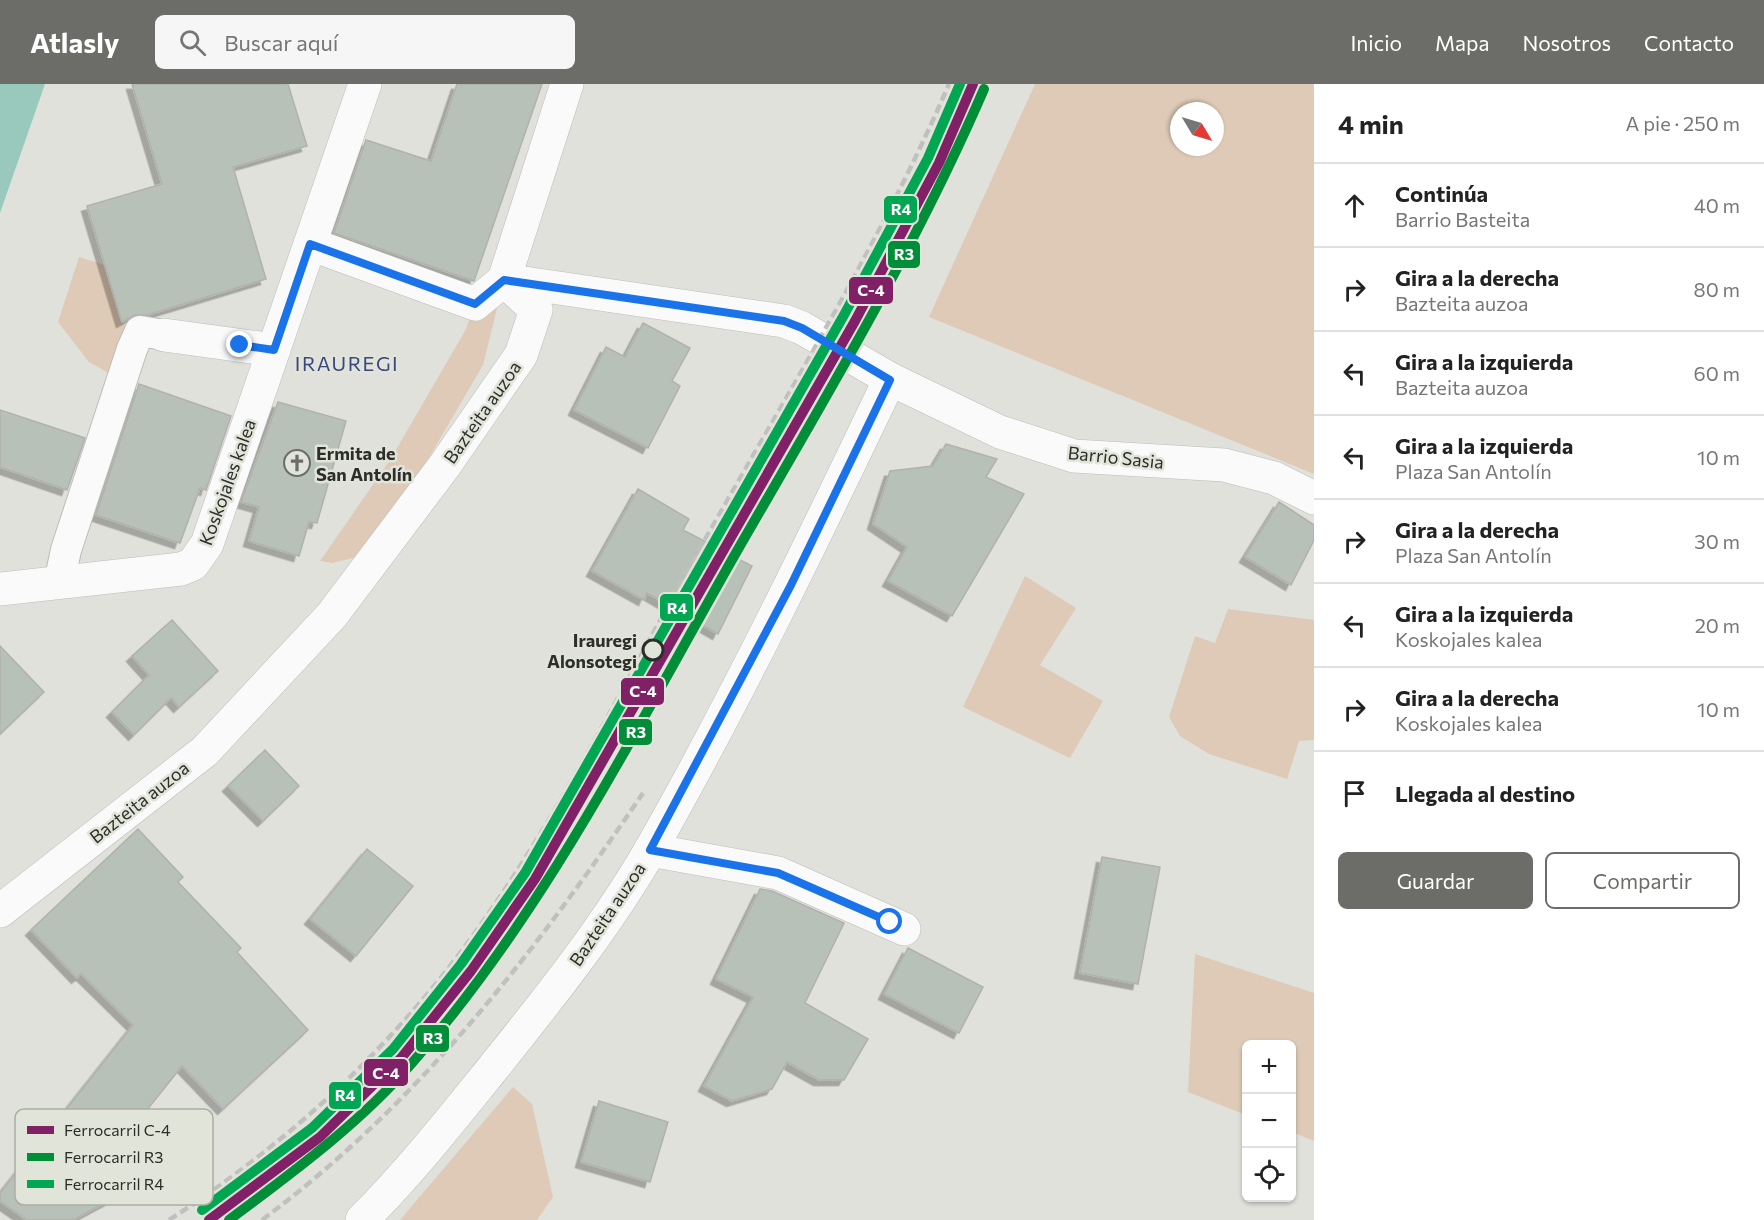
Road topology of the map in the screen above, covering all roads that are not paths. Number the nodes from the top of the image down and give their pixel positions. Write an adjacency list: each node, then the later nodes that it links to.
1 (365, 84): 3 (street, Koskojales kalea)
2 (567, 84): 4 (street)
3 (310, 244): 4 (street); 6 (street, Koskojales kalea)
4 (504, 280): 7 (street); 12 (street, Bazteita auzoa)
5 (164, 335): 6 (street); 9 (street)
6 (274, 350): 9 (street, Koskojales kalea)
7 (890, 380): 8 (street, Barrio Sasia); 11 (street, Bazteita auzoa)
8 (1314, 498)
9 (59, 583): 10 (street, Koskojales kalea)
10 (0, 589)
11 (650, 850): 13 (street); 14 (street, Bazteita auzoa)
12 (0, 911)
13 (904, 930)
14 (362, 1220)

